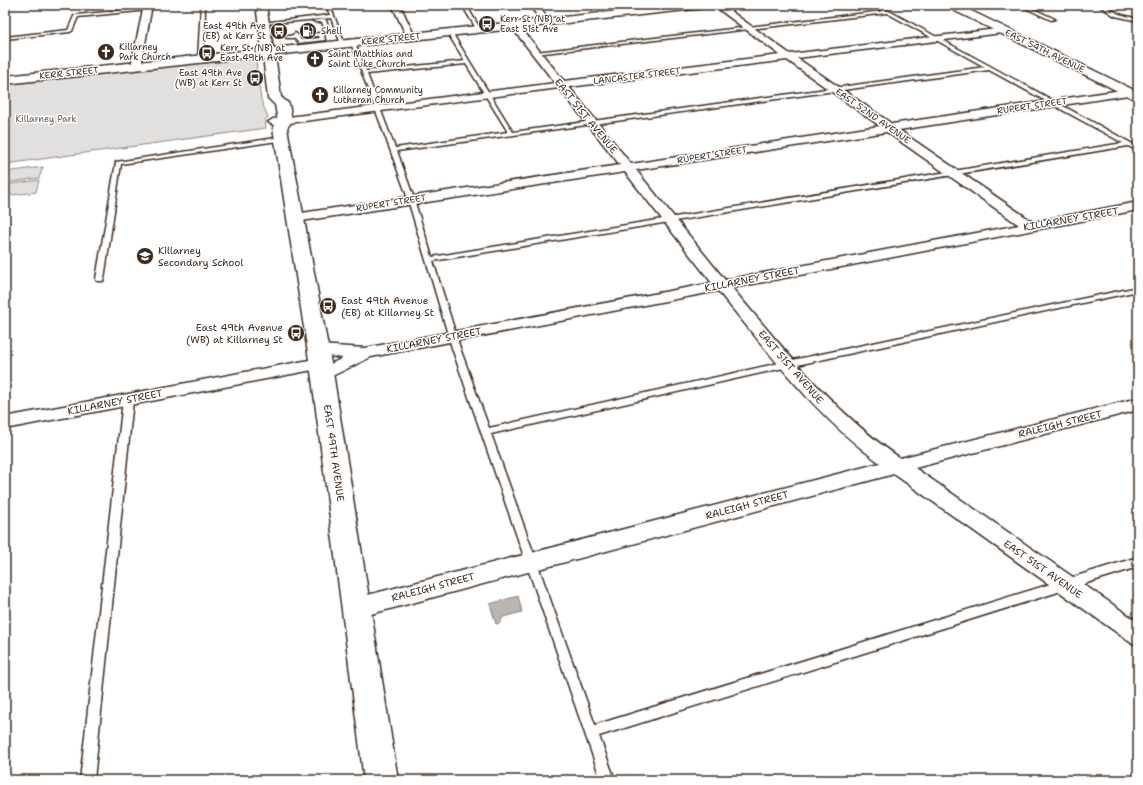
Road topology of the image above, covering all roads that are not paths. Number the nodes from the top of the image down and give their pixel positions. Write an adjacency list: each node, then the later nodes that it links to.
1 (203, 5): 37 (lane)
2 (261, 5): 20 (street, EAST 49TH AVENUE)
3 (328, 5): 16 (lane)
4 (396, 5): 30 (street)
5 (464, 5): 24 (lane)
6 (533, 5): 19 (street)
7 (705, 5): 14 (street, KERR STREET)
8 (717, 5): 23 (street, EAST 52ND AVENUE)
9 (875, 5): 15 (lane)
10 (951, 5): 25 (street, EAST 54TH AVENUE)
11 (1021, 5): 17 (lane)
12 (1100, 5): 18 (lane)
13 (147, 7): 31 (lane); 39 (street)
14 (669, 7): 19 (street, KERR STREET)
15 (888, 12): 23 (lane); 32 (lane)
16 (332, 16): 20 (lane); 33 (lane)
17 (1053, 19)
18 (1138, 20)
19 (547, 22): 22 (street, KERR STREET)
20 (264, 23): 34 (street, EAST 49TH AVENUE)
21 (293, 26): 27 (lane)
22 (514, 26): 24 (street, KERR STREET); 35 (street, EAST 51ST AVENUE)
23 (750, 28): 35 (lane); 36 (street, EAST 52ND AVENUE)
24 (479, 29): 26 (street, KERR STREET)
25 (1002, 30): 32 (street, LANCASTER STREET); 46 (street, EAST 54TH AVENUE)
26 (449, 32): 30 (street, KERR STREET); 38 (lane)
27 (321, 34): 29 (lane); 29 (lane)
28 (286, 35): 29 (lane)
29 (295, 35)
30 (411, 37): 33 (street, KERR STREET)
31 (5, 38)
32 (936, 38): 36 (street, LANCASTER STREET); 40 (lane)
33 (348, 43): 34 (street, KERR STREET); 41 (lane)
34 (268, 52): 37 (street, KERR STREET); 50 (street, EAST 49TH AVENUE)
35 (536, 53): 43 (street, EAST 51ST AVENUE)
36 (789, 56): 43 (street, LANCASTER STREET); 44 (street, EAST 52ND AVENUE)
37 (201, 59): 39 (street, KERR STREET)
38 (467, 62): 41 (lane); 45 (lane)
39 (136, 66): 42 (street, KERR STREET)
40 (990, 68): 44 (lane); 47 (lane)
41 (365, 73): 48 (lane)
42 (5, 80)
43 (561, 85): 45 (street, LANCASTER STREET); 49 (street, EAST 51ST AVENUE)
44 (835, 90): 49 (lane); 51 (street, EAST 52ND AVENUE)
45 (488, 94): 48 (street, LANCASTER STREET); 52 (lane)
46 (1133, 94): 47 (street, RUPERT STREET)
47 (1054, 103): 51 (street, RUPERT STREET); 53 (lane)
48 (378, 108): 50 (street, LANCASTER STREET); 55 (lane)
49 (592, 123): 52 (lane); 56 (street, EAST 51ST AVENUE)
50 (280, 127): 60 (street, EAST 49TH AVENUE); 64 (lane)
51 (889, 128): 56 (street, RUPERT STREET); 57 (street, EAST 52ND AVENUE)
52 (511, 133): 55 (lane)
53 (1129, 144): 54 (lane); 57 (lane)
54 (1138, 149)
55 (393, 150): 58 (lane)
56 (628, 168): 58 (street, RUPERT STREET); 61 (street, EAST 51ST AVENUE)
57 (953, 173): 61 (lane); 62 (street, EAST 52ND AVENUE)
58 (411, 200): 60 (street, RUPERT STREET); 63 (lane)
59 (1138, 206): 62 (street, KILLARNEY STREET)
60 (295, 218): 69 (street, EAST 49TH AVENUE)
61 (670, 221): 63 (lane); 65 (street, EAST 51ST AVENUE)
62 (1030, 226): 65 (street, KILLARNEY STREET)
63 (429, 260): 67 (lane)
64 (100, 278)
65 (721, 285): 67 (street, KILLARNEY STREET); 70 (street, EAST 51ST AVENUE)
66 (1138, 289): 70 (lane)
67 (452, 336): 68 (street, KILLARNEY STREET); 74 (lane)
68 (367, 353): 69 (street); 69 (street)
69 (320, 363): 71 (street, KILLARNEY STREET); 79 (street, EAST 49TH AVENUE)
70 (788, 364): 74 (lane); 75 (street, EAST 51ST AVENUE)
71 (128, 400): 73 (street, KILLARNEY STREET); 82 (lane)
72 (1138, 404): 75 (street, RALEIGH STREET)
73 (5, 423)
74 (486, 432): 76 (lane)
75 (897, 466): 76 (street, RALEIGH STREET); 78 (street, EAST 51ST AVENUE)
76 (530, 562): 79 (street, RALEIGH STREET); 81 (lane)
77 (1138, 562): 78 (lane)
78 (1065, 585): 80 (street, EAST 51ST AVENUE); 81 (lane)
79 (356, 608): 83 (street, EAST 49TH AVENUE)
80 (1138, 635)
81 (592, 732): 84 (lane)
82 (86, 780)
83 (381, 780)
84 (608, 780)

